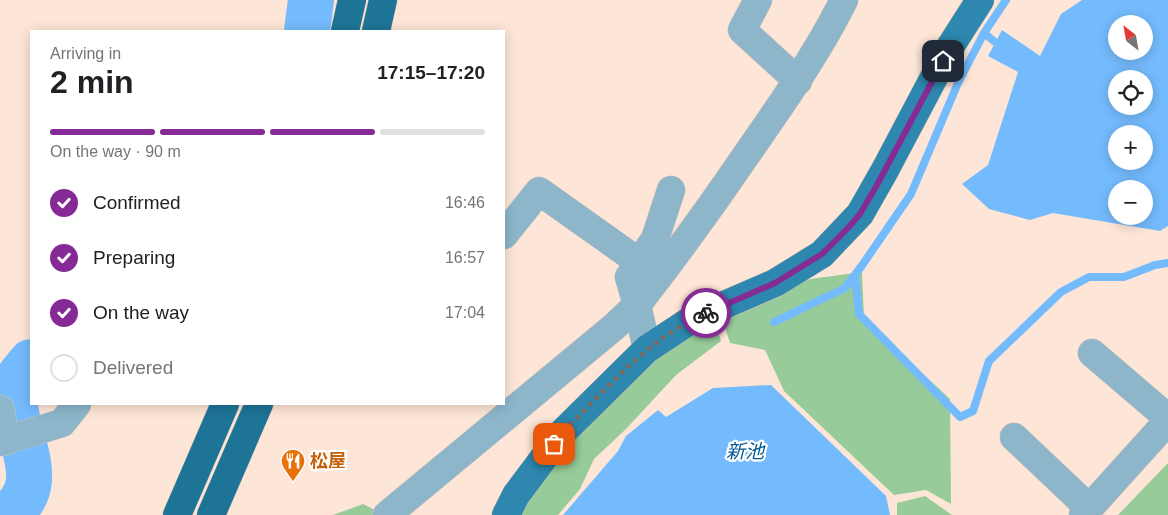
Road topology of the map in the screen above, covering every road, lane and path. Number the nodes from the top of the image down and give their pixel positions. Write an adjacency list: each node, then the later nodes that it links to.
1 (352, 0): 6 (highway)
2 (383, 0): 7 (highway)
3 (758, 0): 8 (street)
4 (844, 0): 8 (street)
5 (980, 0): 13 (main road)
6 (345, 30)
7 (376, 30)
8 (798, 82): 12 (street)
9 (671, 190): 11 (street)
10 (505, 233): 11 (street)
11 (640, 262): 12 (street)
12 (637, 305): 13 (street); 25 (street)
13 (647, 348): 26 (main road)
14 (1092, 353): 19 (street)
15 (76, 405): 21 (street)
16 (225, 405): 23 (highway)
17 (259, 405): 24 (highway)
18 (0, 409): 21 (street)
19 (1168, 420): 22 (street)
20 (1014, 437): 22 (street)
21 (11, 439)
22 (1086, 511)
23 (178, 515)
24 (211, 515)
25 (387, 515)
26 (506, 515)

